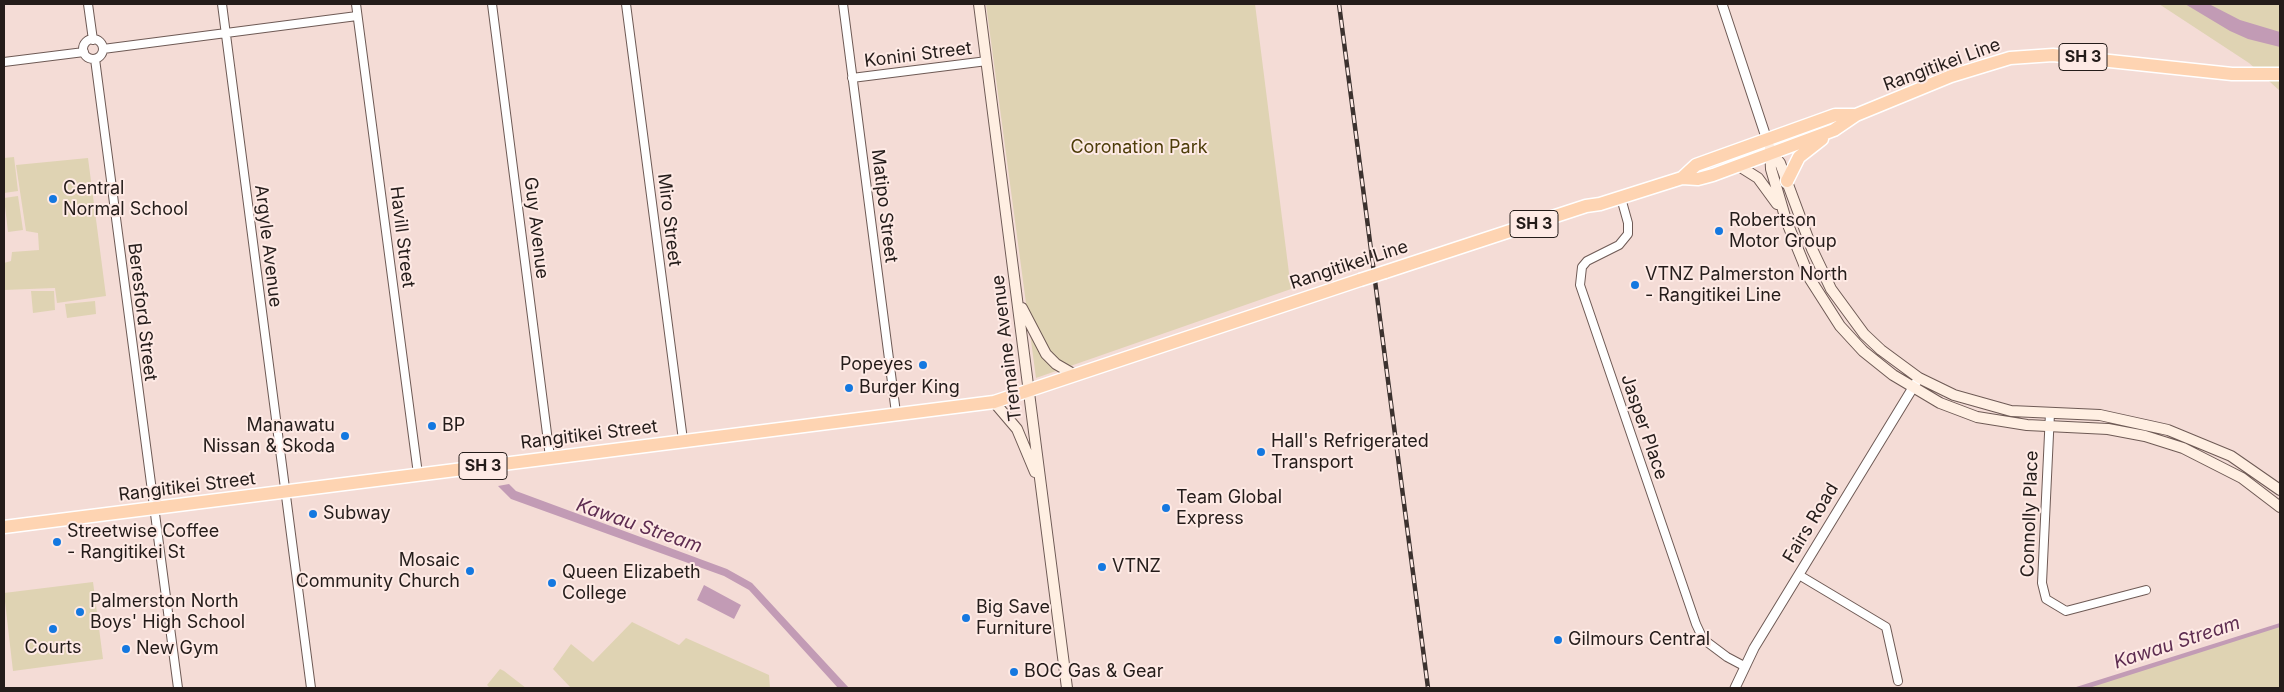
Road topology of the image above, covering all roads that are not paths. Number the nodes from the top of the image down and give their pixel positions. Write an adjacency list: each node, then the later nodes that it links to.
1 (88, 4): 11 (street)
2 (222, 4): 10 (street, Argyle Avenue)
3 (356, 4): 9 (street, Havill Street)
4 (492, 4): 40 (street, Guy Avenue)
5 (626, 4): 39 (street, Miro Street)
6 (843, 4): 18 (street, Matipo Street)
7 (979, 4): 15 (main road, Tremaine Avenue)
8 (1722, 4): 21 (street)
9 (358, 16): 10 (street); 41 (street, Havill Street)
10 (225, 33): 12 (street); 46 (street, Argyle Avenue)
11 (93, 40): 12 (street); 13 (street)
12 (103, 48): 14 (street)
13 (84, 52): 14 (street); 16 (street)
14 (95, 59): 48 (street, Beresford Street)
15 (987, 61): 18 (street, Konini Street); 30 (main road, Tremaine Avenue)
16 (4, 62)
17 (2280, 74): 19 (highway, Rangitikei Line / SH 3)
18 (852, 78): 36 (street, Matipo Street)
19 (1856, 115): 20 (highway, Rangitikei Line / SH 3); 21 (highway, Rangitikei Line / SH 3)
20 (1834, 130): 22 (highway, Rangitikei Line / SH 3); 25 (highway)
21 (1767, 140): 22 (main road); 24 (highway, Rangitikei Line / SH 3)
22 (1771, 152): 23 (highway, Rangitikei Line / SH 3); 25 (main road); 27 (main road)
23 (1739, 166): 24 (highway, Rangitikei Line / SH 3); 27 (main road)
24 (1682, 178): 26 (highway, Rangitikei Line / SH 3)
25 (1788, 181): 28 (main road)
26 (1620, 198): 31 (highway, Rangitikei Line / SH 3, bridge); 52 (street, Jasper Place)
27 (1786, 220): 29 (main road)
28 (1812, 249): 29 (main road); 32 (main road)
29 (1798, 254): 33 (main road)
30 (1018, 301): 31 (main road); 34 (main road, Tremaine Avenue)
31 (1075, 375): 34 (highway, Rangitikei Line / SH 3)
32 (1919, 378): 33 (street, Fairs Road); 37 (main road)
33 (1912, 388): 38 (main road); 50 (street, Fairs Road)
34 (1028, 392): 35 (highway, Rangitikei Street / SH 3); 43 (main road, Tremaine Avenue)
35 (994, 402): 36 (highway, Rangitikei Street / SH 3); 43 (main road)
36 (896, 413): 39 (highway, Rangitikei Street / SH 3)
37 (2050, 413): 38 (street, Connolly Place); 42 (main road)
38 (2048, 426): 44 (main road); 51 (street, Connolly Place)
39 (683, 440): 40 (highway, Rangitikei Street / SH 3)
40 (550, 457): 41 (highway, Rangitikei Street / SH 3)
41 (418, 474): 46 (highway, Rangitikei Street / SH 3)
42 (2263, 477): 44 (main road); 45 (main road)
43 (1040, 484): 56 (main road, Tremaine Avenue)
44 (2256, 488): 47 (main road)
45 (2280, 490)
46 (286, 491): 48 (highway, Rangitikei Street / SH 3); 55 (street, Argyle Avenue)
47 (2280, 507)
48 (153, 509): 49 (highway, Rangitikei Street / SH 3); 54 (street, Beresford Street)
49 (4, 527)
50 (1799, 574): 52 (street, Fairs Road); 53 (street)
51 (2146, 590)
52 (1744, 666): 57 (street, Fairs Road)
53 (1898, 681)
54 (178, 688)
55 (312, 688)
56 (1067, 688)
57 (1736, 688)

